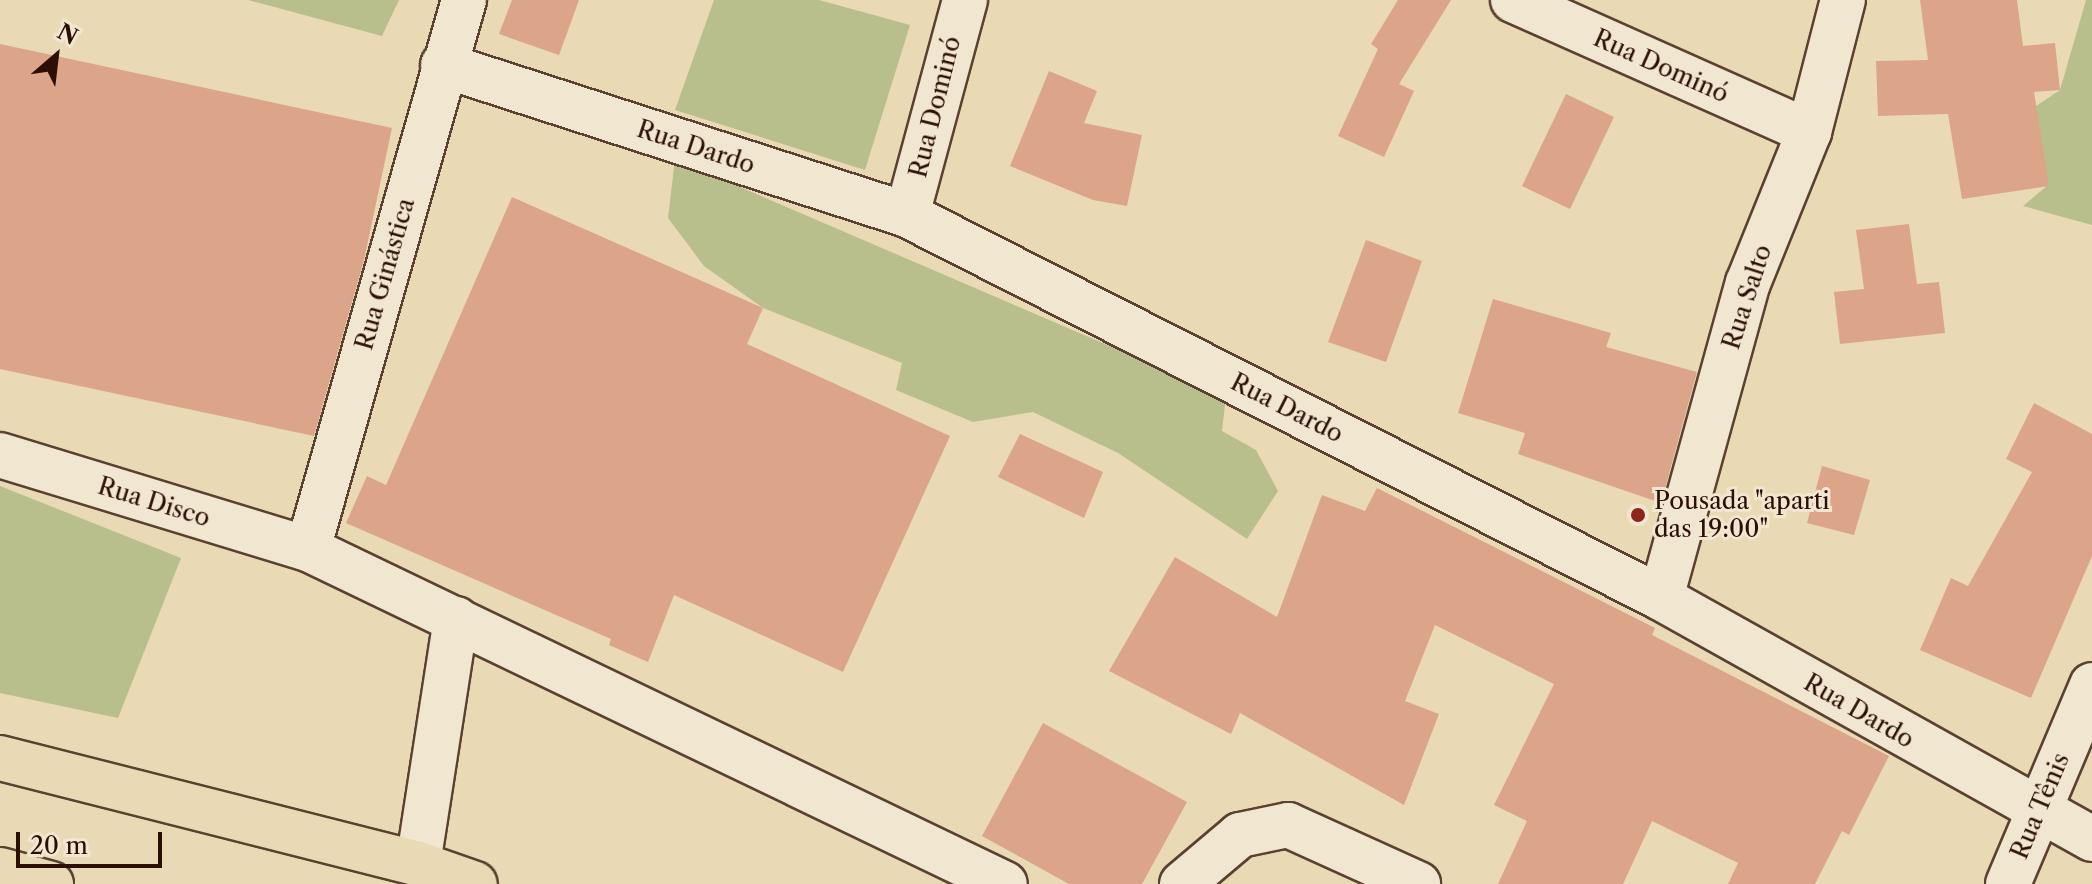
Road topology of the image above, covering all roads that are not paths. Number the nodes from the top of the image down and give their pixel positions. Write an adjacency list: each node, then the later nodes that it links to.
1 (464, 0): 5 (street, Rua Ginástica)
2 (965, 0): 7 (street, Rua Dominó)
3 (1513, 0): 6 (street, Rua Dominó)
4 (1843, 0): 6 (street, Rua Salto)
5 (443, 65): 7 (street, Rua Dardo); 9 (street, Rua Ginástica)
6 (1809, 132): 10 (street, Rua Salto)
7 (907, 215): 10 (street, Rua Dardo)
8 (0, 455): 9 (street, Rua Disco)
9 (308, 549): 11 (street, Rua Disco)
10 (1661, 598): 14 (street, Rua Dardo)
11 (456, 619): 16 (street); 20 (street, Rua Disco)
12 (2092, 685): 14 (street, Rua Tênis)
13 (0, 758): 16 (highway)
14 (2037, 813): 15 (street, Rua Dardo); 23 (street, Rua Tênis)
15 (2092, 839)
16 (418, 864): 19 (highway)
17 (0, 870): 18 (highway)
18 (51, 884)
19 (475, 884)
20 (1005, 884)
21 (1182, 884): 22 (street)
22 (1418, 884)
23 (2008, 884)

